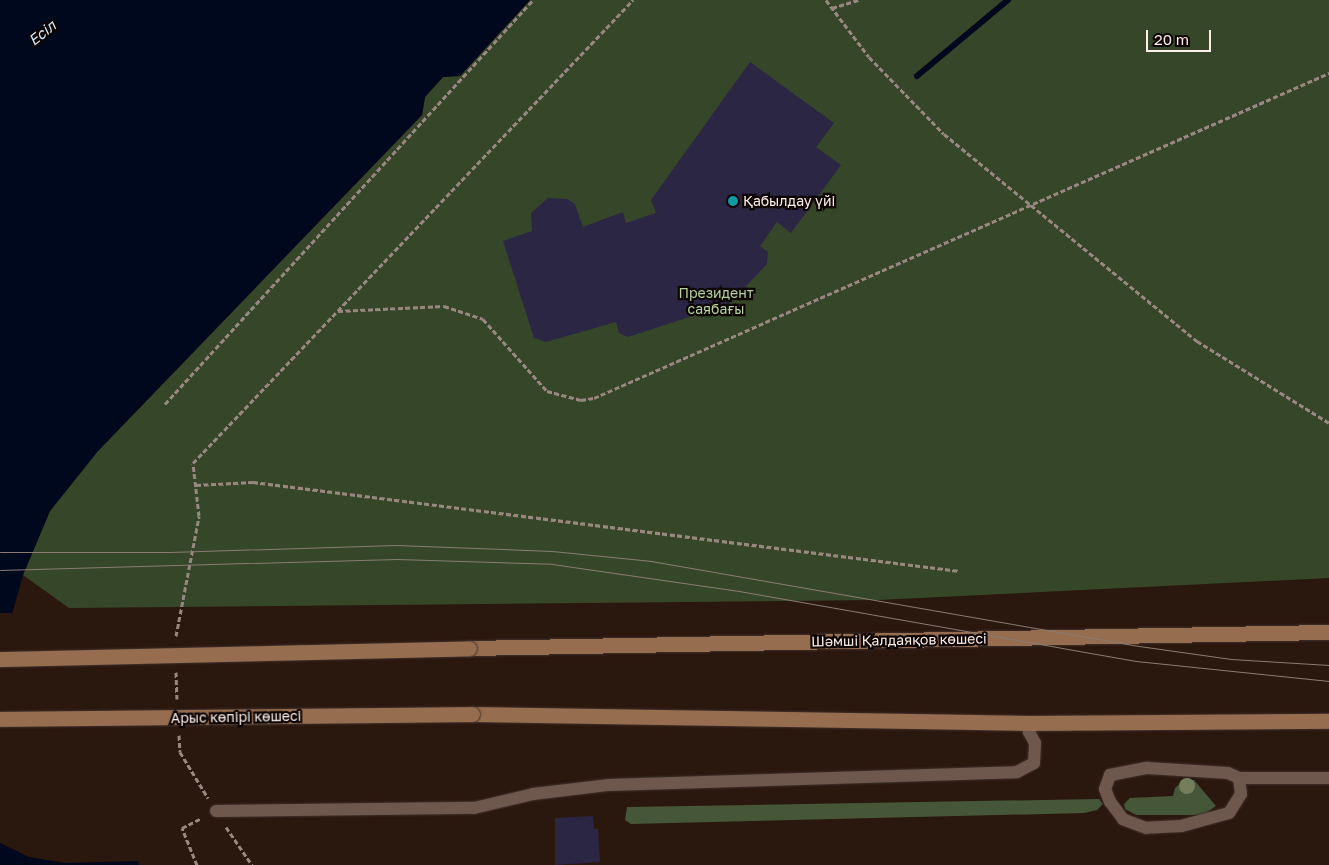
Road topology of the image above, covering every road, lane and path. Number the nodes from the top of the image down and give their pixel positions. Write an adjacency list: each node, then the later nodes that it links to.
1 (534, 0): 9 (path)
2 (633, 0): 8 (path)
3 (826, 0): 5 (path)
4 (858, 0): 5 (path)
5 (832, 8): 7 (path)
6 (1329, 73): 7 (path)
7 (1032, 205): 8 (path); 10 (path)
8 (338, 311): 11 (path)
9 (165, 404)
10 (1329, 423)
11 (193, 463)
12 (196, 485): 13 (path)
13 (959, 571)
14 (1329, 632): 15 (main road, Шәмші Қалдаяқов көшесі, bridge)
15 (0, 658)
16 (0, 719): 18 (main road, Арыс көпірі көшесі, bridge)
17 (1329, 721): 18 (main road)
18 (1032, 723): 21 (lane)
19 (1239, 778): 19 (lane); 20 (lane)
20 (1329, 778)
21 (216, 811): 22 (path); 23 (path)
22 (197, 865)
23 (252, 865)

